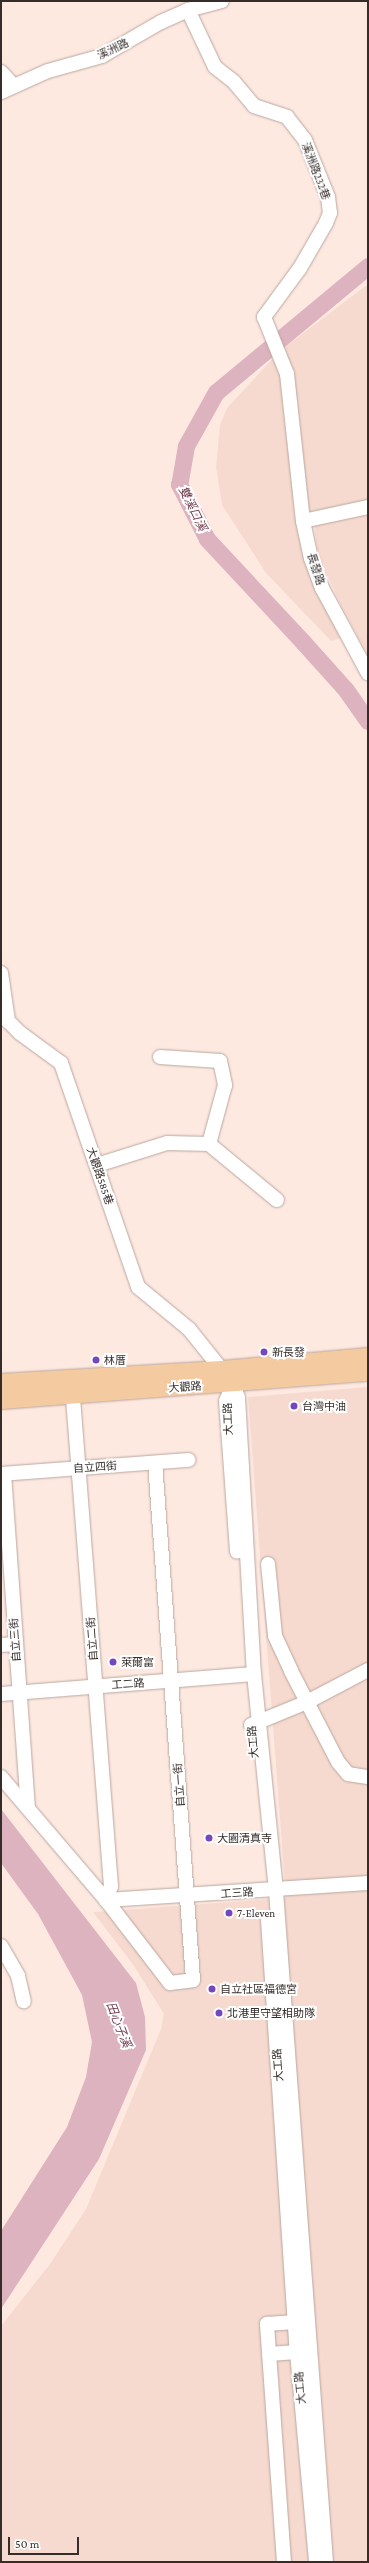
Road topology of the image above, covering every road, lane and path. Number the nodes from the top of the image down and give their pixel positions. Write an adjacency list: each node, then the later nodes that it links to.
1 (222, 1): 2 (street, 溪洲路)
2 (188, 10): 4 (street, 溪洲路); 5 (street, 溪洲路232巷)
3 (1, 72): 4 (street)
4 (7, 88)
5 (264, 317): 7 (street, 長發路)
6 (368, 507): 7 (street)
7 (303, 521): 8 (street, 長發路)
8 (368, 673)
9 (1, 973): 12 (street, 大觀路585巷)
10 (160, 1057): 11 (street)
11 (209, 1144): 12 (street); 13 (street)
12 (97, 1165): 15 (street, 大觀路585巷)
13 (277, 1200)
14 (368, 1357): 15 (main road, 大觀路)
15 (222, 1370): 18 (street, 大觀路585巷); 19 (main road, 大觀路)
16 (368, 1372): 18 (main road, 大觀路)
17 (1, 1383): 19 (main road, 大觀路)
18 (233, 1384): 19 (main road, 大觀路); 29 (street, 大工路)
19 (72, 1386): 20 (main road, 大觀路); 23 (street, 自立二街)
20 (1, 1400)
21 (188, 1460): 22 (street, 自立四街)
22 (155, 1462): 23 (street, 自立四街); 30 (street, 自立一街)
23 (79, 1468): 24 (street, 自立四街); 31 (street, 自立二街)
24 (2, 1474): 27 (street, 自立三街)
25 (268, 1564): 34 (street)
26 (1, 1644): 27 (street)
27 (16, 1644): 32 (street, 自立三街)
28 (368, 1670): 34 (street)
29 (250, 1674): 30 (street, 工二路); 35 (street, 大工路)
30 (171, 1681): 31 (street, 工二路); 41 (street, 自立一街)
31 (95, 1686): 32 (street, 工二路); 42 (street, 自立二街)
32 (19, 1692): 33 (street, 工二路); 38 (street, 自立三街)
33 (1, 1694)
34 (307, 1702): 35 (street); 37 (street)
35 (255, 1724): 40 (street, 大工路)
36 (1, 1777): 38 (street)
37 (368, 1777)
38 (28, 1807): 42 (street)
39 (368, 1883): 40 (street, 工三路)
40 (271, 1891): 41 (street, 工三路); 45 (street, 大工路); 50 (street, 大工路)
41 (187, 1897): 42 (street, 工三路); 42 (street, 自立一街)
42 (106, 1900)
43 (1, 1946): 44 (street)
44 (24, 2001)
45 (295, 2322): 46 (street, 大工路); 47 (street)
46 (297, 2352): 47 (street); 49 (street, 大工路)
47 (269, 2354): 48 (street)
48 (284, 2562)
49 (316, 2562)
50 (326, 2562)

